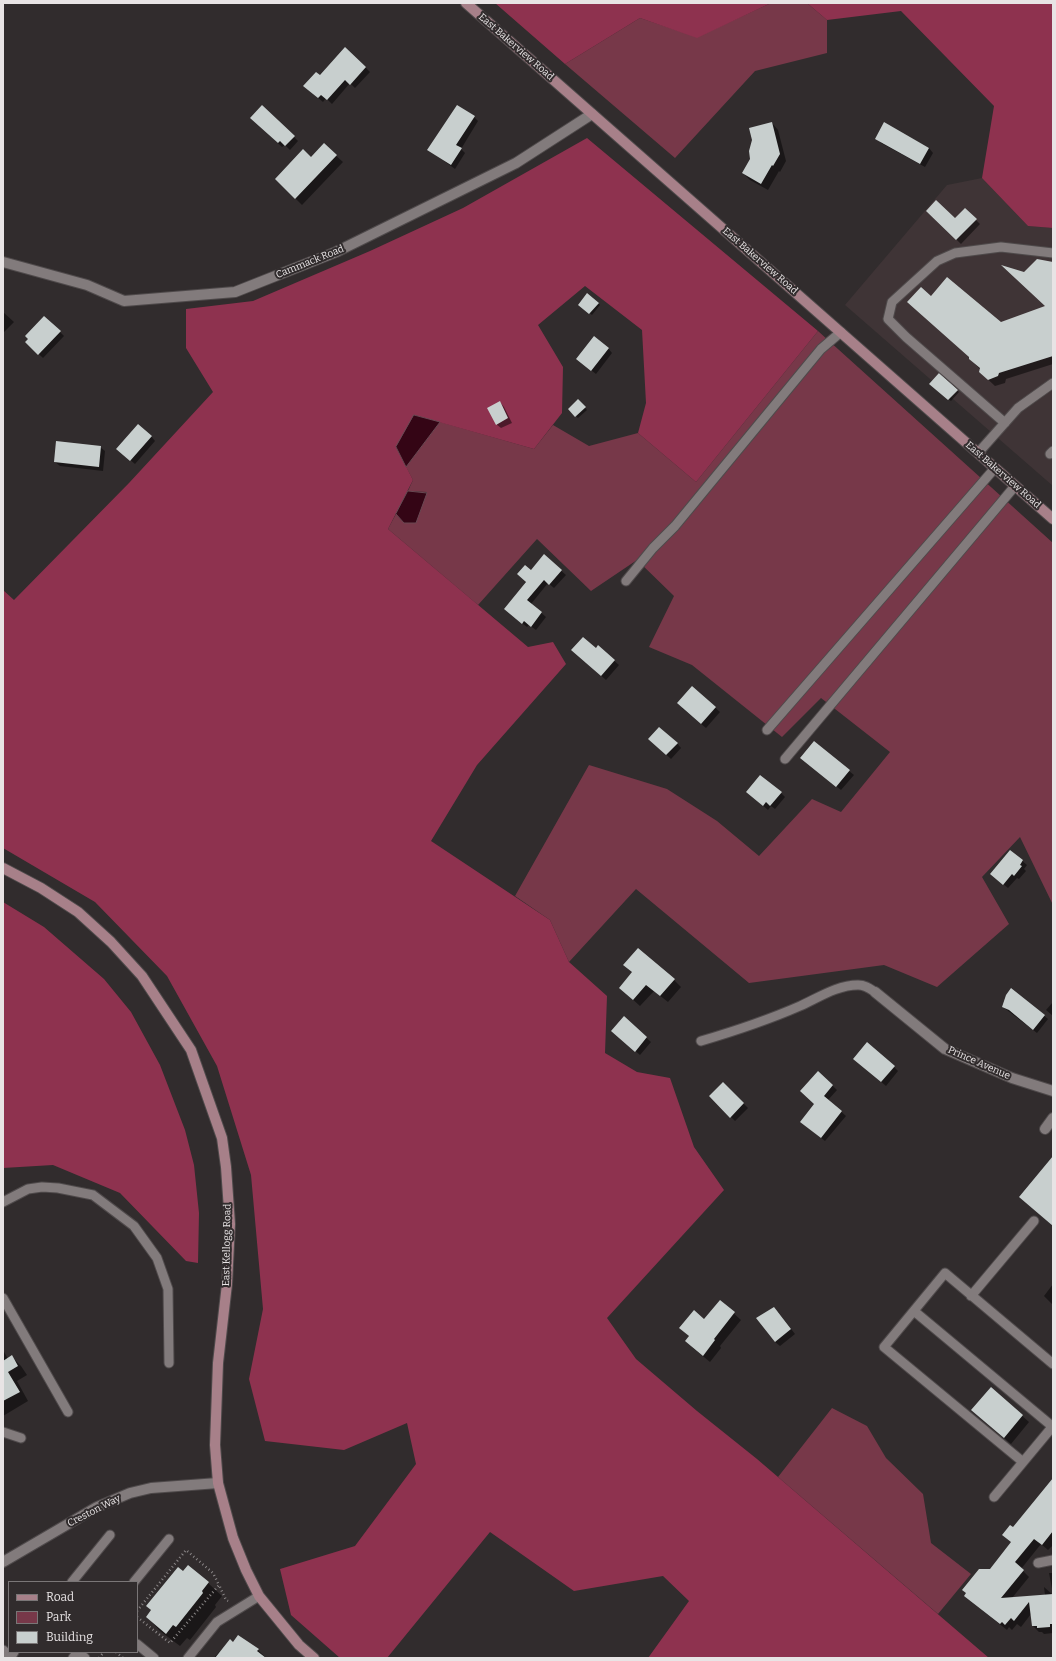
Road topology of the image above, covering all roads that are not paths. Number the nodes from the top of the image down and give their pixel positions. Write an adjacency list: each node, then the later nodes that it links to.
1 (466, 3): 2 (street, East Bakerview Road)
2 (592, 114): 4 (street, Cammack Road); 5 (street, East Bakerview Road)
3 (1053, 253): 7 (lane)
4 (3, 262)
5 (841, 332): 8 (street, East Bakerview Road); 12 (lane)
6 (1053, 383): 7 (lane)
7 (1005, 423): 8 (lane)
8 (978, 453): 9 (street, East Bakerview Road)
9 (995, 468): 10 (street, East Bakerview Road); 13 (lane)
10 (1015, 486): 11 (street, East Bakerview Road); 14 (lane)
11 (1053, 519)
12 (626, 581)
13 (767, 730)
14 (785, 759)
15 (3, 868): 33 (street, East Kellogg Road)
16 (875, 992): 17 (lane); 18 (street, Prince Avenue)
17 (701, 1041)
18 (1053, 1091)
19 (1053, 1118): 20 (street)
20 (1045, 1129)
21 (3, 1202): 26 (lane)
22 (1034, 1221): 23 (lane)
23 (971, 1296): 25 (lane); 27 (lane)
24 (3, 1298): 28 (lane)
25 (914, 1311): 29 (lane); 32 (lane)
26 (169, 1363)
27 (1053, 1364)
28 (68, 1412)
29 (1053, 1426): 32 (lane)
30 (3, 1432): 31 (lane)
31 (21, 1438)
32 (1023, 1462): 34 (lane)
33 (218, 1483): 38 (street, Creston Way); 42 (street, East Kellogg Road)
34 (994, 1497)
35 (110, 1535): 40 (lane)
36 (169, 1539): 41 (lane)
37 (1053, 1560): 39 (lane)
38 (3, 1562)
39 (1038, 1563)
40 (73, 1581)
41 (135, 1581)
42 (259, 1596): 47 (lane); 48 (street, East Kellogg Road)
43 (138, 1645): 46 (lane)
44 (3, 1650): 45 (lane)
45 (12, 1656)
46 (154, 1658)
47 (188, 1658)
48 (314, 1658)

